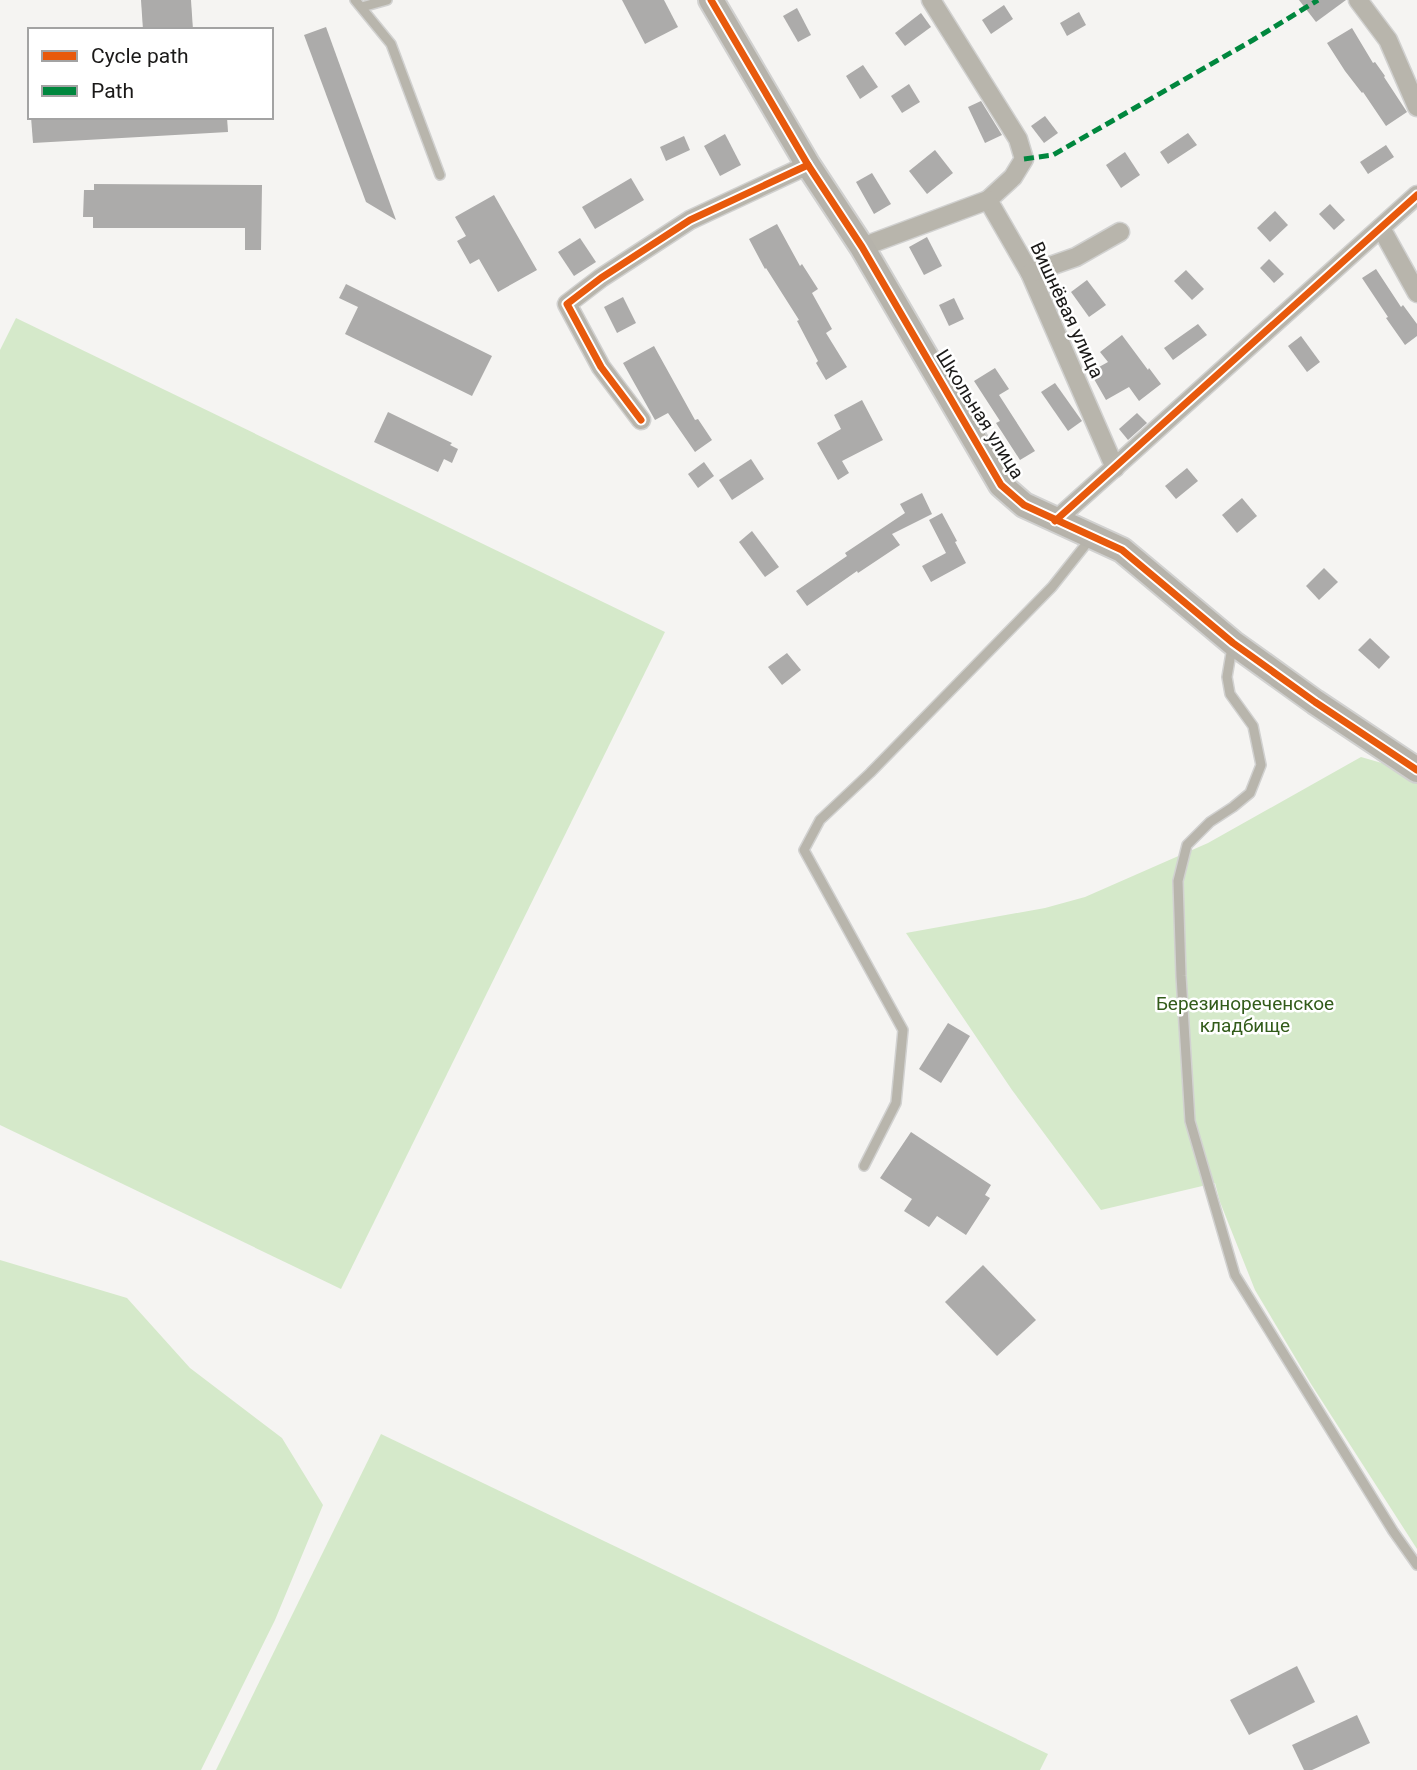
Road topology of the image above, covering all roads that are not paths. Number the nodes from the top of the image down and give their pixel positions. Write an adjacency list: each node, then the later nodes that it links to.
1 (387, 0): 5 (lane)
2 (711, 0): 7 (street, Школьная улица)
3 (931, 0): 10 (street)
4 (1358, 0): 6 (street)
5 (358, 4): 8 (lane)
6 (1417, 107)
7 (808, 165): 13 (street, Школьная улица); 16 (street)
8 (440, 174)
9 (1417, 195): 11 (street)
10 (988, 200): 13 (street); 14 (street, Вишнёвая улица)
11 (1381, 228): 15 (street); 17 (street)
12 (1120, 232): 14 (street)
13 (862, 247): 18 (street, Школьная улица)
14 (1030, 273): 17 (street, Вишнёвая улица)
15 (1417, 293)
16 (641, 420)
17 (1115, 468): 18 (street)
18 (1055, 520): 19 (street, Школьная улица)
19 (1092, 537): 20 (street, Школьная улица); 22 (lane)
20 (1233, 643): 21 (street, Школьная улица); 23 (lane)
21 (1417, 770)
22 (864, 1166)
23 (1417, 1565)

